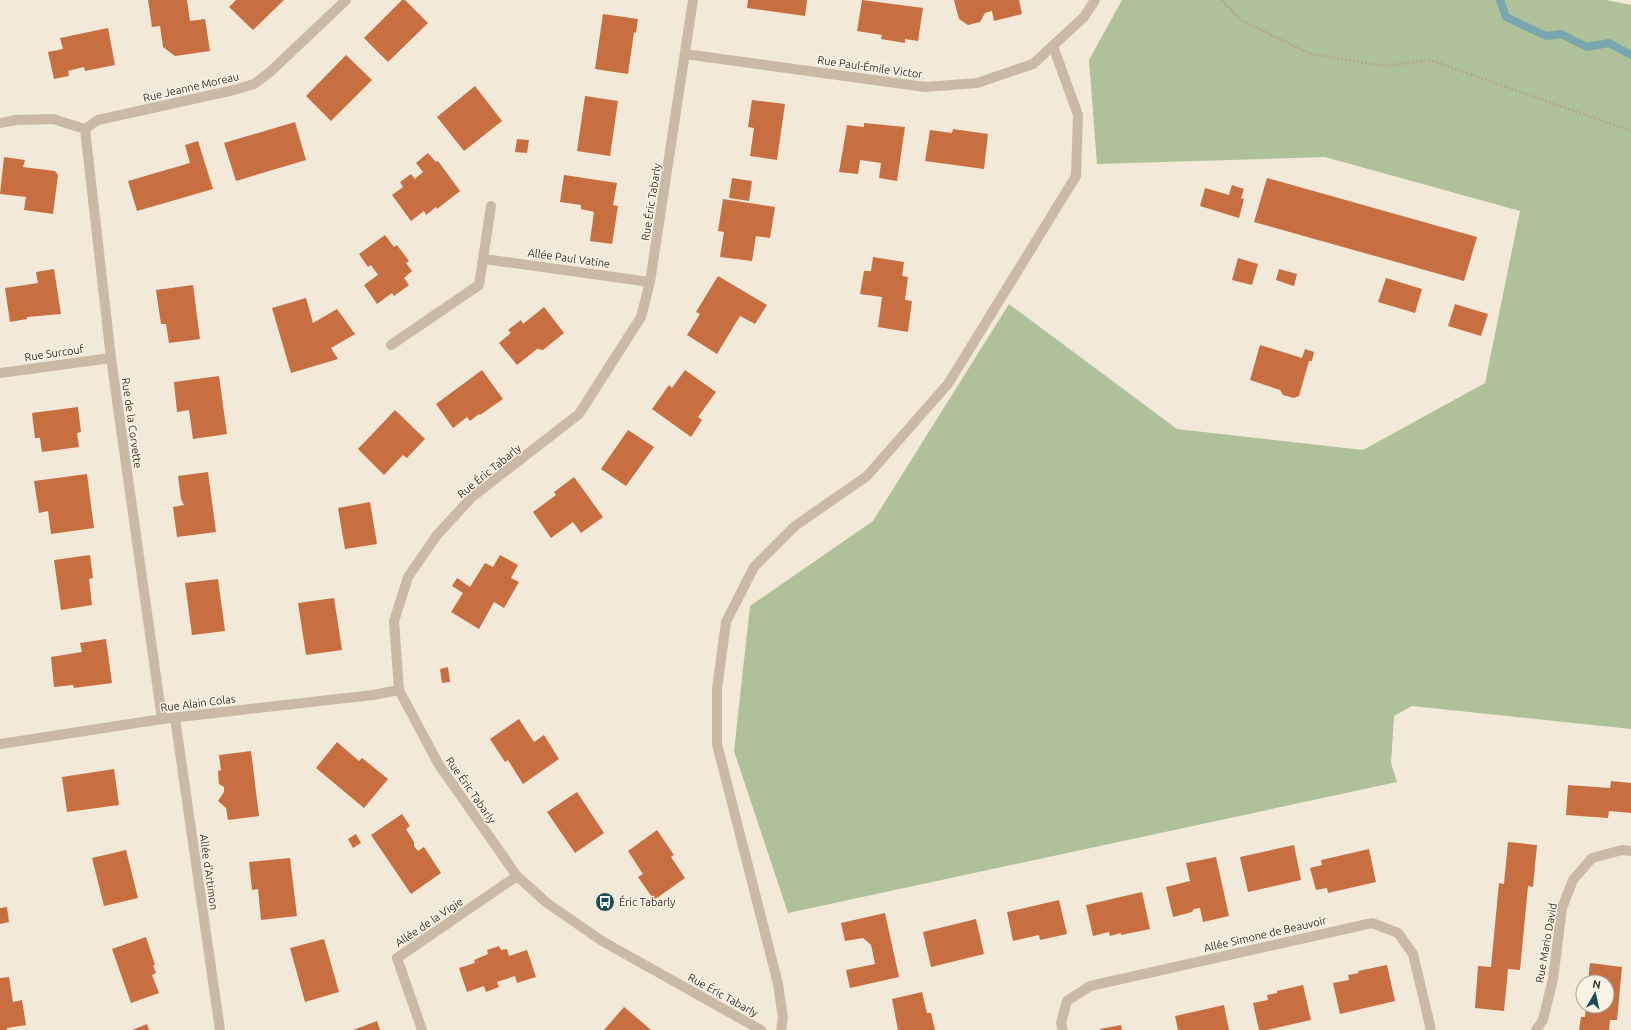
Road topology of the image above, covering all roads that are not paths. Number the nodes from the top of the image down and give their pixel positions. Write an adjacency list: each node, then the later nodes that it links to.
1 (346, 0): 7 (street, Rue Jeanne Moreau)
2 (693, 0): 5 (street, Rue Éric Tabarly)
3 (1094, 0): 4 (street, Rue Paul-Émile Victor)
4 (1053, 46): 5 (street, Rue Paul-Émile Victor); 23 (street)
5 (685, 54): 10 (street, Rue Éric Tabarly)
6 (0, 123): 7 (street)
7 (85, 129): 12 (street, Rue de la Corvette)
8 (491, 206): 9 (street)
9 (484, 259): 10 (street, Allée Paul Vatine); 11 (street)
10 (650, 282): 14 (street, Rue Éric Tabarly)
11 (391, 345)
12 (111, 358): 13 (street, Rue Surcouf); 16 (street, Rue de la Corvette)
13 (0, 373)
14 (399, 690): 15 (street, Rue Alain Colas); 19 (street, Rue Éric Tabarly)
15 (175, 718): 16 (street, Rue Alain Colas); 20 (street, Allée d'Artimon)
16 (162, 719): 17 (street, Rue Alain Colas)
17 (0, 744)
18 (1631, 851): 26 (street, Rue Mario David)
19 (517, 876): 21 (street, Allée de la Vigie); 22 (street, Rue Éric Tabarly)
20 (220, 1030)
21 (422, 1030)
22 (761, 1030)
23 (781, 1030)
24 (1062, 1030): 25 (street, Allée Simone de Beauvoir)
25 (1431, 1030)
26 (1536, 1030)

